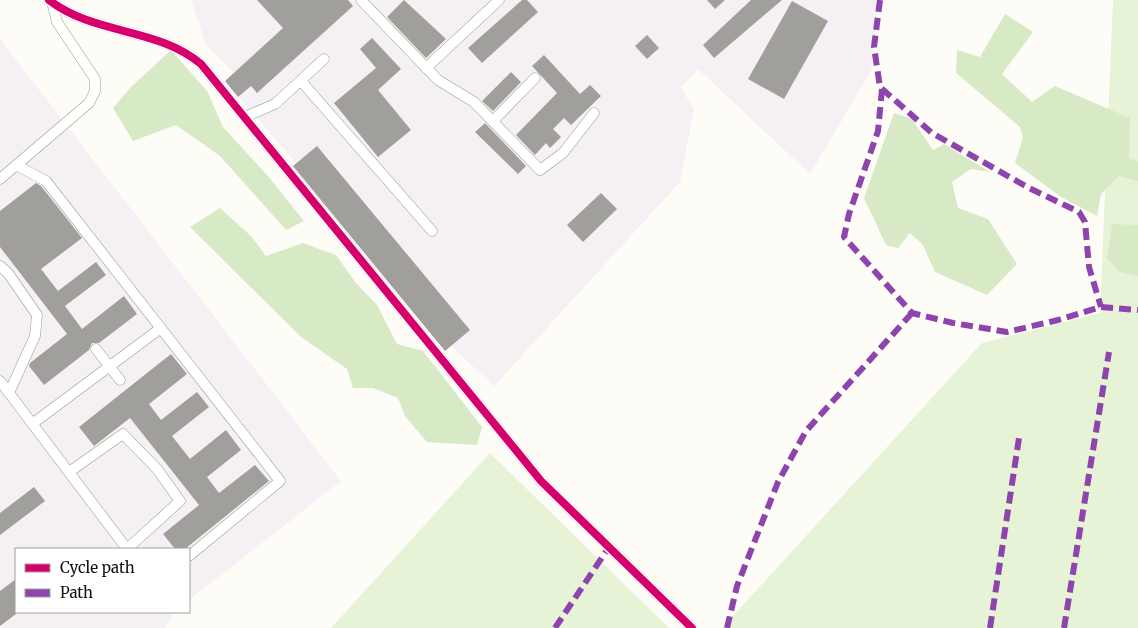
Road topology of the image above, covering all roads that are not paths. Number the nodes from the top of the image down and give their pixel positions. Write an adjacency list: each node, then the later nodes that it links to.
1 (361, 0): 5 (street)
2 (499, 0): 5 (street)
3 (50, 1): 9 (street); 11 (street)
4 (324, 59): 7 (street)
5 (426, 68): 10 (street)
6 (536, 78): 10 (street)
7 (301, 81): 9 (street); 13 (street)
8 (594, 113): 10 (street)
9 (245, 117): 26 (street)
10 (493, 121)
11 (16, 165): 12 (street); 15 (street)
12 (0, 179)
13 (432, 231)
14 (0, 266): 20 (street)
15 (161, 328): 17 (street); 25 (street)
16 (96, 350): 17 (street)
17 (109, 367): 18 (street); 21 (street)
18 (120, 380)
19 (0, 381): 20 (street)
20 (9, 393): 21 (street)
21 (32, 424): 22 (street)
22 (69, 472): 23 (street); 24 (street)
23 (126, 548)
24 (128, 548)
25 (190, 555)
26 (692, 628)

